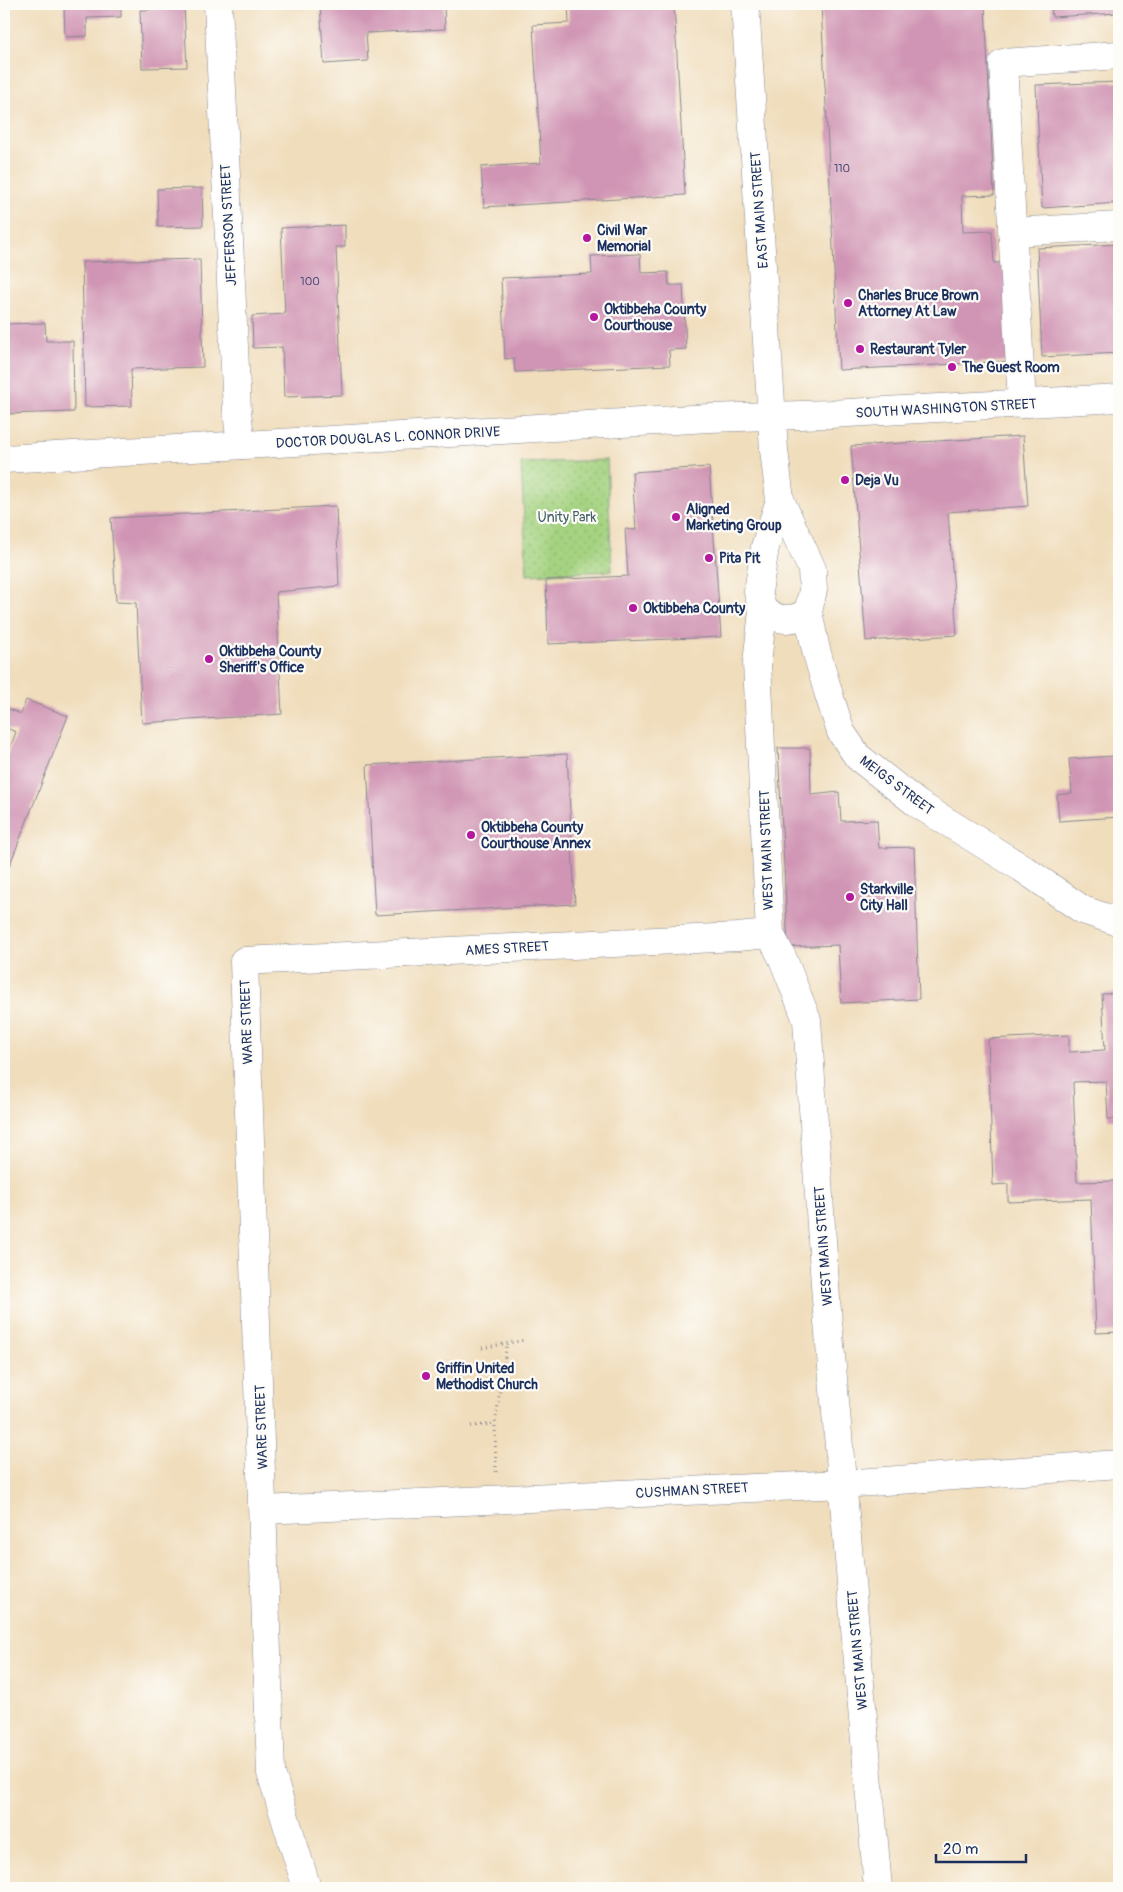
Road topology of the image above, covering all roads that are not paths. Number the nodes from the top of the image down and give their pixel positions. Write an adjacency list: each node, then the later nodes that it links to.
1 (218, 4): 9 (street, JEFFERSON STREET)
2 (745, 4): 8 (street, EAST MAIN STREET)
3 (1119, 56): 5 (street)
4 (1119, 226): 5 (street)
5 (1012, 232): 7 (street)
6 (1119, 398): 7 (street, SOUTH WASHINGTON STREET)
7 (1022, 404): 8 (street, SOUTH WASHINGTON STREET)
8 (772, 417): 9 (street, DOCTOR DOUGLAS L. CONNOR DRIVE); 11 (street, WEST MAIN STREET)
9 (241, 445): 10 (street, DOCTOR DOUGLAS L. CONNOR DRIVE)
10 (4, 459)
11 (780, 500): 12 (street, WEST MAIN STREET); 13 (street, MEIGS STREET)
12 (763, 611): 13 (street); 15 (street, WEST MAIN STREET)
13 (808, 612): 14 (street, MEIGS STREET)
14 (1119, 922)
15 (770, 934): 16 (street, AMES STREET); 18 (street, WEST MAIN STREET)
16 (244, 960): 19 (street, WARE STREET)
17 (1119, 1464): 18 (street, CUSHMAN STREET)
18 (842, 1484): 19 (street, CUSHMAN STREET); 21 (street, WEST MAIN STREET)
19 (263, 1510): 20 (street, WARE STREET)
20 (307, 1888)
21 (878, 1888)

